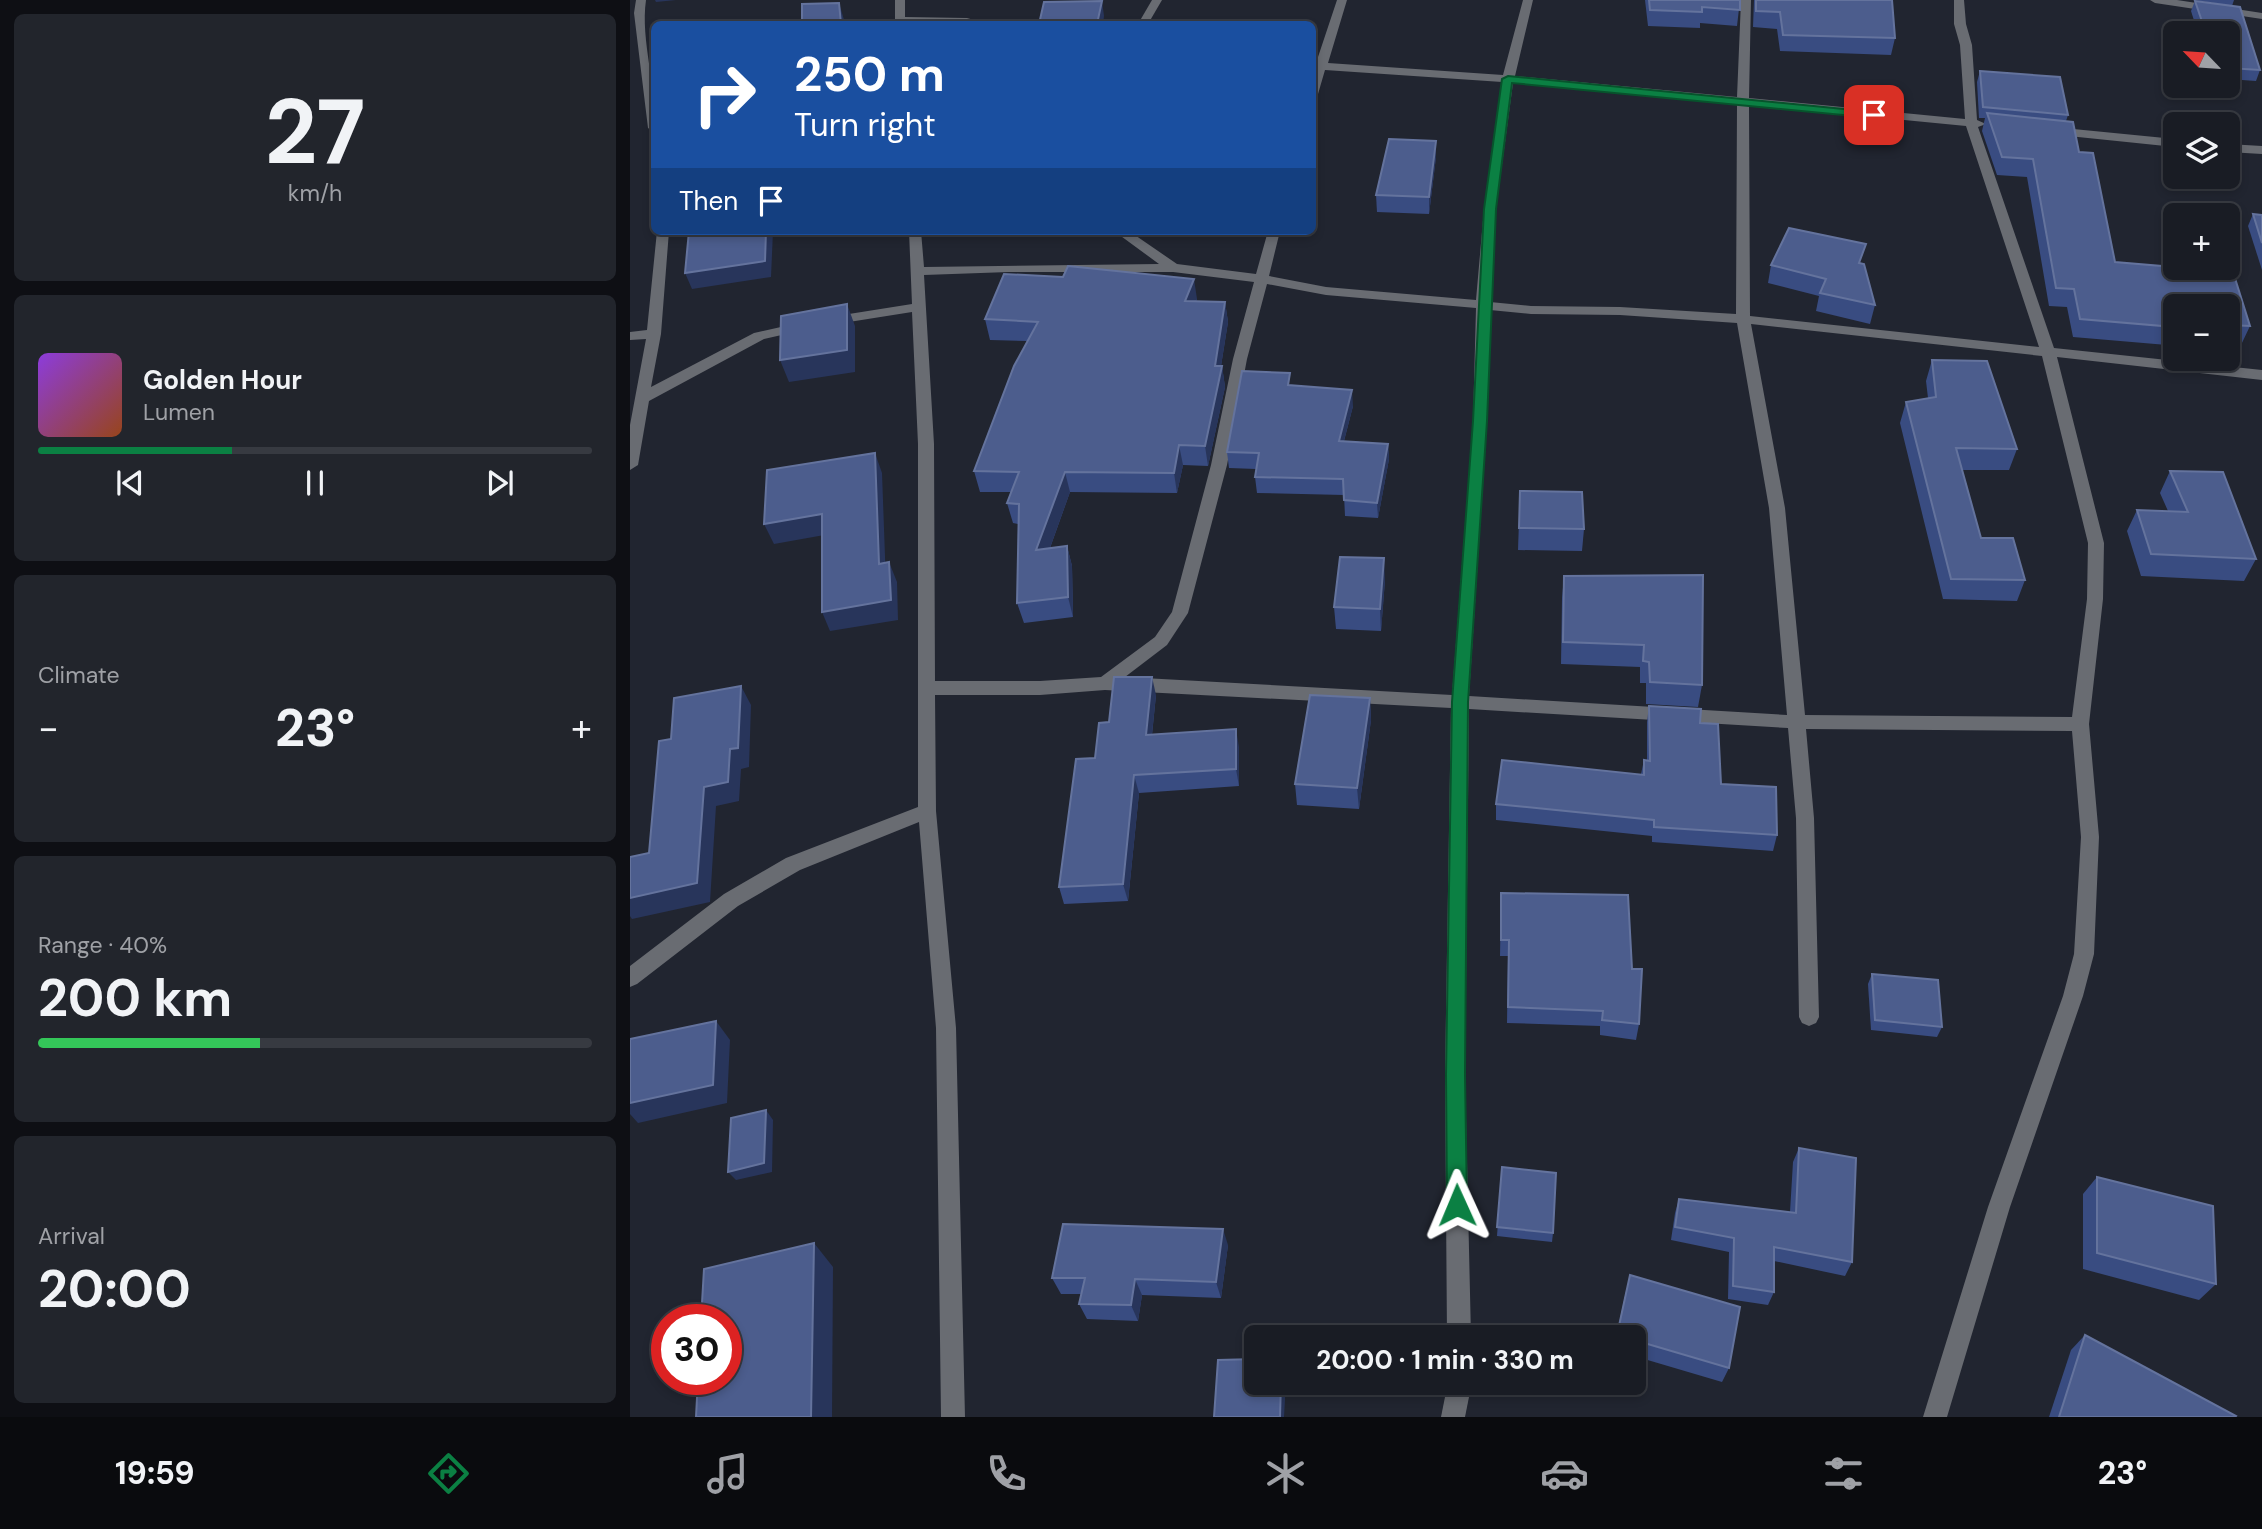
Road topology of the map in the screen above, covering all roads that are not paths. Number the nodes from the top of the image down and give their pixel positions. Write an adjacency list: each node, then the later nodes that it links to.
1 (641, 0): 15 (street)
2 (900, 0): 10 (street)
3 (1157, 0): 11 (street)
4 (1342, 0): 12 (street)
5 (1528, 0): 13 (street)
6 (1746, 0): 14 (street)
7 (1959, 0): 16 (street)
8 (2158, 0): 9 (street)
9 (2262, 16)
10 (900, 21)
11 (1145, 21)
12 (1316, 66): 13 (street)
13 (1508, 79): 14 (street); 29 (street)
14 (1743, 102): 16 (street); 31 (street)
15 (651, 105)
16 (1971, 124): 17 (street); 34 (street)
17 (1997, 126)
18 (2037, 130): 19 (street)
19 (2163, 143)
20 (2240, 149): 21 (street)
21 (2262, 150)
22 (663, 235): 32 (street)
23 (915, 235): 27 (street)
24 (1125, 235): 26 (street)
25 (1274, 235): 28 (street)
26 (1173, 268): 27 (street); 28 (street)
27 (916, 271): 30 (street)
28 (1261, 279): 29 (street); 38 (street)
29 (1483, 304): 31 (street); 40 (street)
30 (920, 307): 36 (street); 39 (street)
31 (1743, 319): 34 (street); 41 (street)
32 (654, 334): 33 (street); 36 (street)
33 (630, 336)
34 (2048, 351): 35 (street); 42 (street)
35 (2262, 375)
36 (643, 398): 37 (street)
37 (630, 465)
38 (1105, 683): 39 (street); 40 (street)
39 (925, 688): 43 (street)
40 (1460, 702): 41 (street); 46 (street)
41 (1795, 722): 42 (street); 45 (street)
42 (2080, 724): 50 (street)
43 (927, 811): 44 (street); 48 (street)
44 (630, 978)
45 (1809, 1017)
46 (1459, 1325)
47 (1457, 1395): 49 (street)
48 (953, 1417)
49 (1453, 1417)
50 (1935, 1417)

